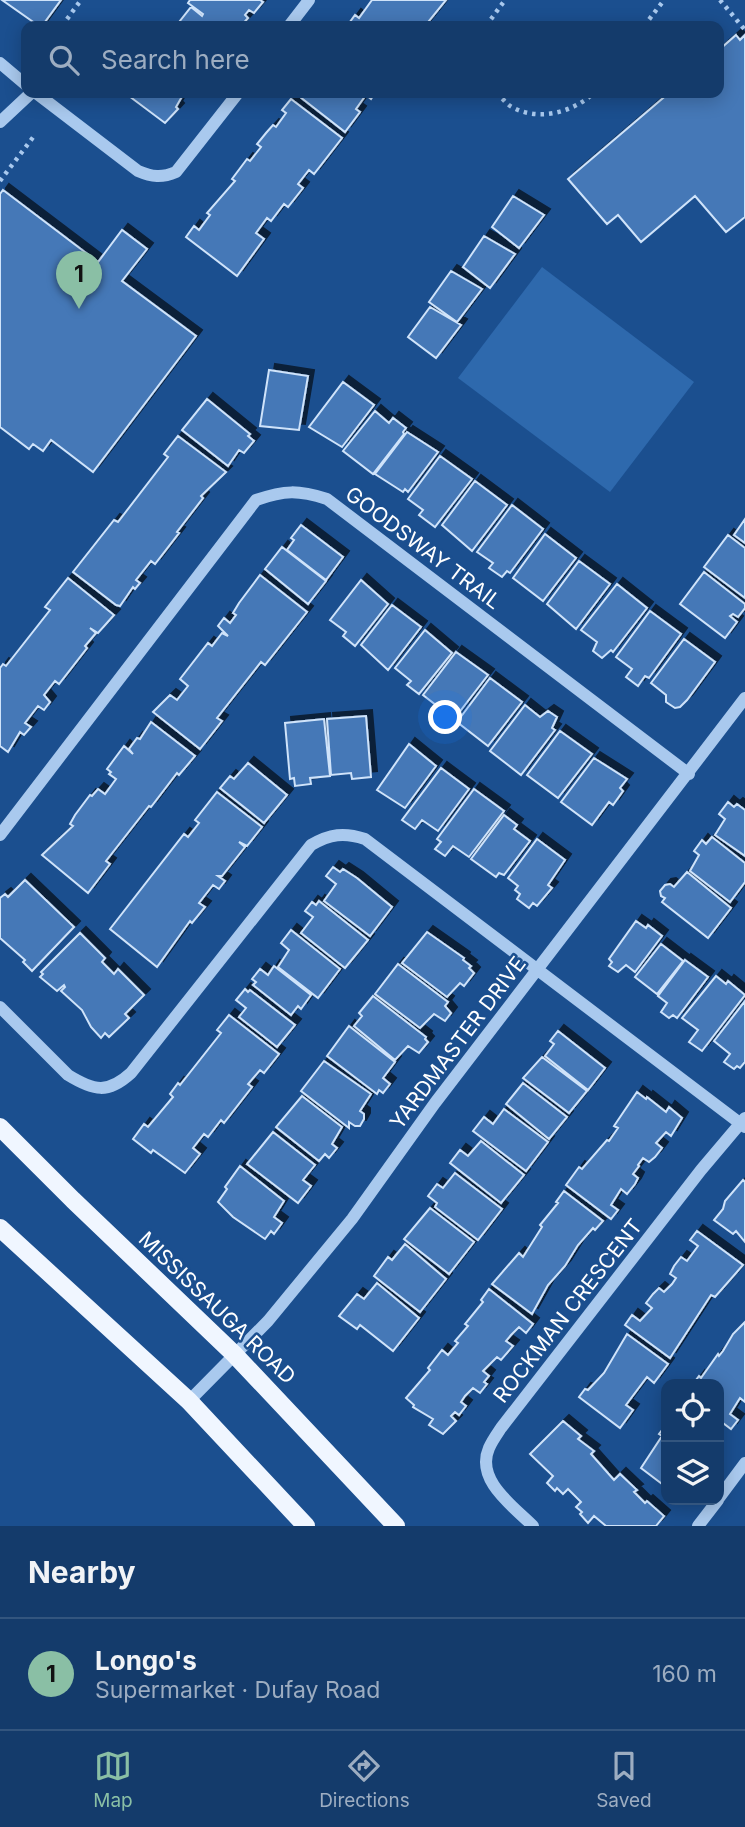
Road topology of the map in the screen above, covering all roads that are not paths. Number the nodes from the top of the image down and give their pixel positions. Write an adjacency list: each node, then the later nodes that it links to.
1 (309, 0): 2 (street)
2 (293, 21)
3 (0, 63): 4 (street)
4 (21, 81)
5 (28, 98): 8 (street)
6 (41, 98): 7 (street)
7 (234, 98)
8 (0, 122)
9 (745, 698): 10 (street, YARDMASTER DRIVE)
10 (689, 774): 11 (street, GOODSWAY TRAIL); 12 (street, YARDMASTER DRIVE)
11 (0, 835)
12 (536, 971): 13 (street); 14 (street); 17 (street, YARDMASTER DRIVE)
13 (0, 1007)
14 (743, 1123): 24 (street, ROCKMAN CRESCENT)
15 (0, 1128): 17 (main road, MISSISSAUGA ROAD)
16 (0, 1228): 18 (main road)
17 (234, 1354): 18 (street, YARDMASTER DRIVE); 23 (main road, MISSISSAUGA ROAD)
18 (189, 1401): 22 (main road)
19 (745, 1463): 20 (street)
20 (724, 1491)
21 (714, 1505): 25 (street)
22 (306, 1526)
23 (396, 1526)
24 (533, 1526)
25 (698, 1526)

